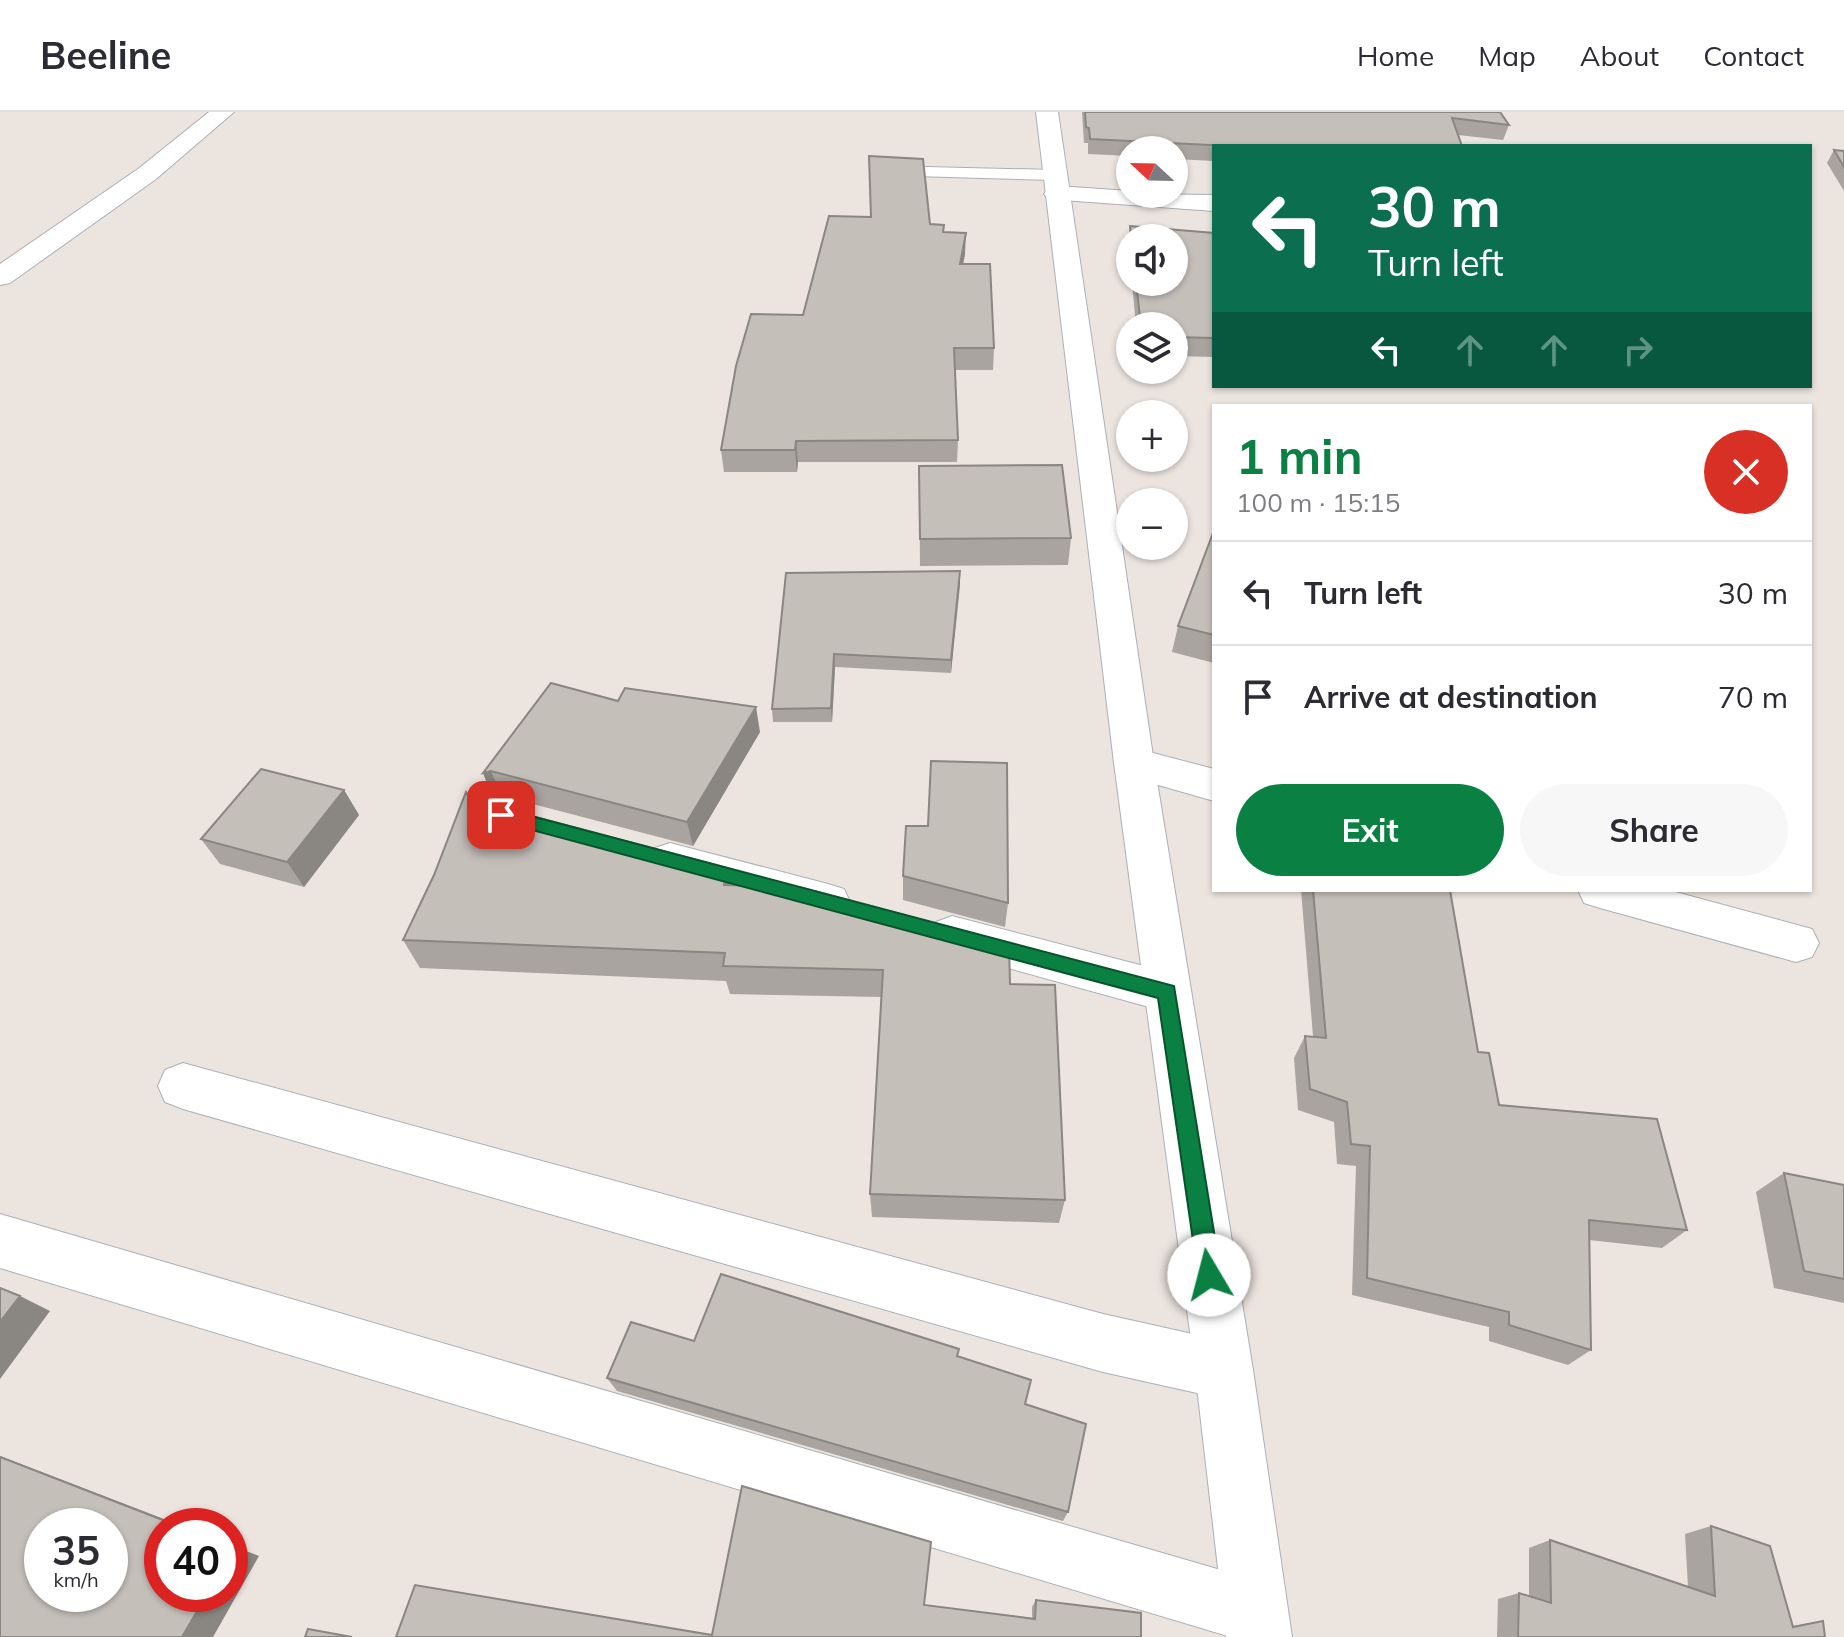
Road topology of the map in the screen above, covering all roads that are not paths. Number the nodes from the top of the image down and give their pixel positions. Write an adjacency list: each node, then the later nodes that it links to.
1 (223, 112): 6 (street)
2 (1047, 112): 4 (street)
3 (883, 171): 4 (lane)
4 (1056, 184): 5 (street); 7 (street)
5 (1212, 203)
6 (0, 277)
7 (1134, 763): 8 (street); 14 (street)
8 (1212, 784)
9 (637, 851): 11 (street)
10 (1607, 892): 13 (street)
11 (864, 911)
12 (910, 923): 14 (street)
13 (1796, 943)
14 (1167, 992): 17 (street)
15 (183, 1086): 17 (street)
16 (0, 1241): 18 (street)
17 (1224, 1370): 18 (street)
18 (1257, 1624)

